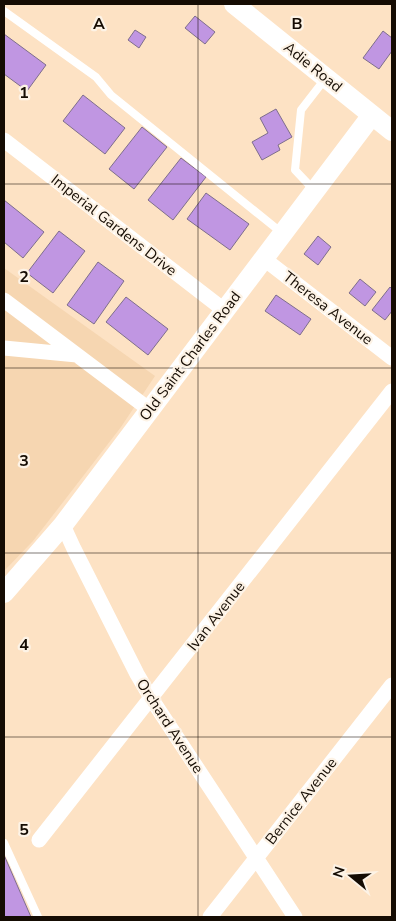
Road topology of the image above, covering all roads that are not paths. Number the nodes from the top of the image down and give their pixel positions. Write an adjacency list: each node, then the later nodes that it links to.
1 (234, 4): 3 (street, Adie Road)
2 (4, 12): 8 (lane)
3 (326, 77): 4 (street, Adie Road); 7 (lane)
4 (372, 115): 5 (street, Adie Road); 7 (street, Old Saint Charles Road)
5 (392, 131)
6 (4, 140): 11 (street, Imperial Gardens Drive)
7 (314, 191): 8 (street, Old Saint Charles Road)
8 (282, 233): 9 (street, Old Saint Charles Road)
9 (264, 258): 11 (street, Old Saint Charles Road); 14 (street, Theresa Avenue)
10 (4, 300): 13 (street)
11 (224, 310): 16 (street, Old Saint Charles Road)
12 (4, 348): 13 (street)
13 (77, 355): 16 (street)
14 (392, 358)
15 (392, 391): 20 (street, Ivan Avenue)
16 (150, 410): 17 (street, Old Saint Charles Road)
17 (63, 525): 18 (street, Old Saint Charles Road); 20 (street, Orchard Avenue)
18 (4, 593)
19 (392, 685): 23 (street, Bernice Avenue)
20 (151, 698): 21 (street, Ivan Avenue); 23 (street, Orchard Avenue)
21 (39, 840)
22 (4, 843): 24 (lane)
23 (256, 858): 25 (street, Bernice Avenue); 26 (street, Orchard Avenue)
24 (38, 917)
25 (210, 917)
26 (295, 917)

